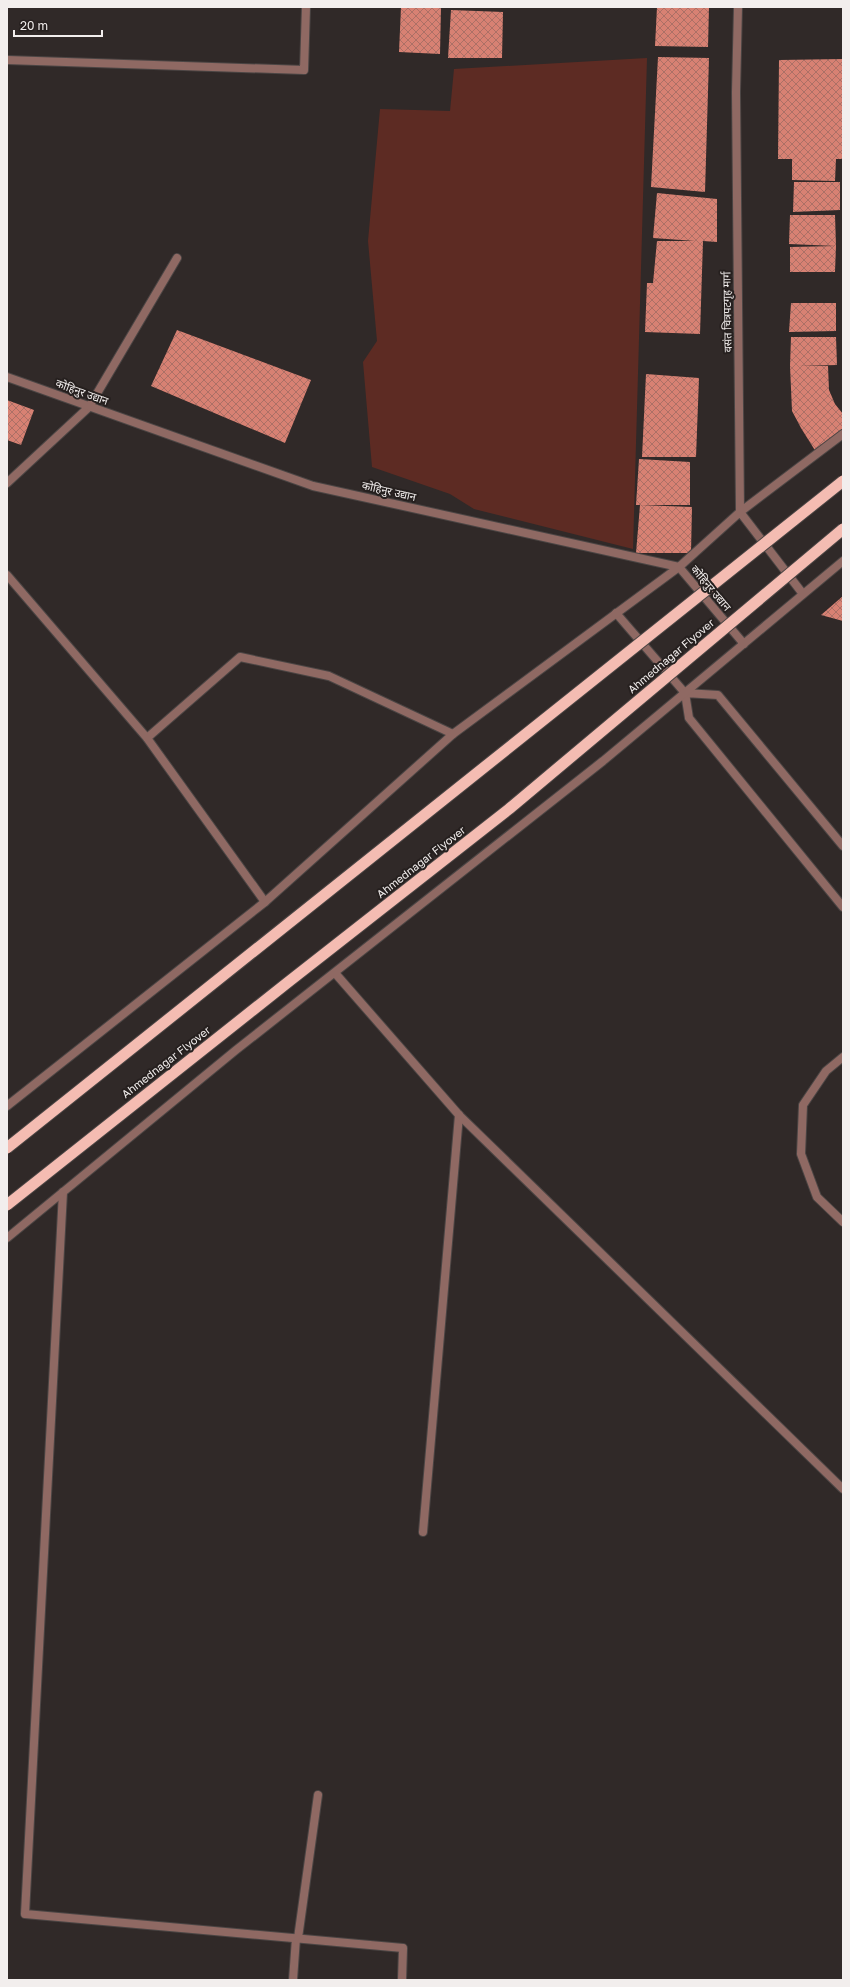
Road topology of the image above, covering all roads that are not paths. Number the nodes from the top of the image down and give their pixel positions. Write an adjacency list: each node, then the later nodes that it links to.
1 (306, 7): 3 (street)
2 (738, 7): 10 (street, वसंत चित्रपटगृह मार्ग)
3 (7, 60)
4 (177, 258): 6 (street)
5 (7, 377): 6 (street, कोहिनुर उद्यान)
6 (89, 406): 9 (street); 13 (street, कोहिनुर उद्यान)
7 (843, 434): 10 (street)
8 (843, 480): 28 (highway, bridge)
9 (7, 483)
10 (740, 512): 13 (street); 15 (street)
11 (843, 529): 30 (highway, Ahmednagar Flyover, bridge)
12 (843, 561): 15 (street)
13 (679, 567): 16 (street); 17 (street, कोहिनुर उद्यान)
14 (7, 575): 20 (street)
15 (803, 594): 17 (street)
16 (616, 613): 18 (street); 19 (street)
17 (744, 644): 18 (street)
18 (685, 693): 21 (street); 23 (street); 24 (street)
19 (452, 734): 20 (street); 22 (street)
20 (147, 738): 22 (street)
21 (843, 846)
22 (266, 902): 26 (street)
23 (843, 907)
24 (335, 973): 27 (street); 29 (street)
25 (843, 1057): 31 (street)
26 (7, 1106)
27 (460, 1115): 33 (street); 34 (street)
28 (7, 1148)
29 (63, 1192): 32 (street); 36 (street)
30 (7, 1205)
31 (843, 1222)
32 (7, 1238)
33 (843, 1489)
34 (423, 1532)
35 (318, 1794): 36 (street)
36 (296, 1938): 37 (street); 38 (street)
37 (293, 1980)
38 (402, 1980)

